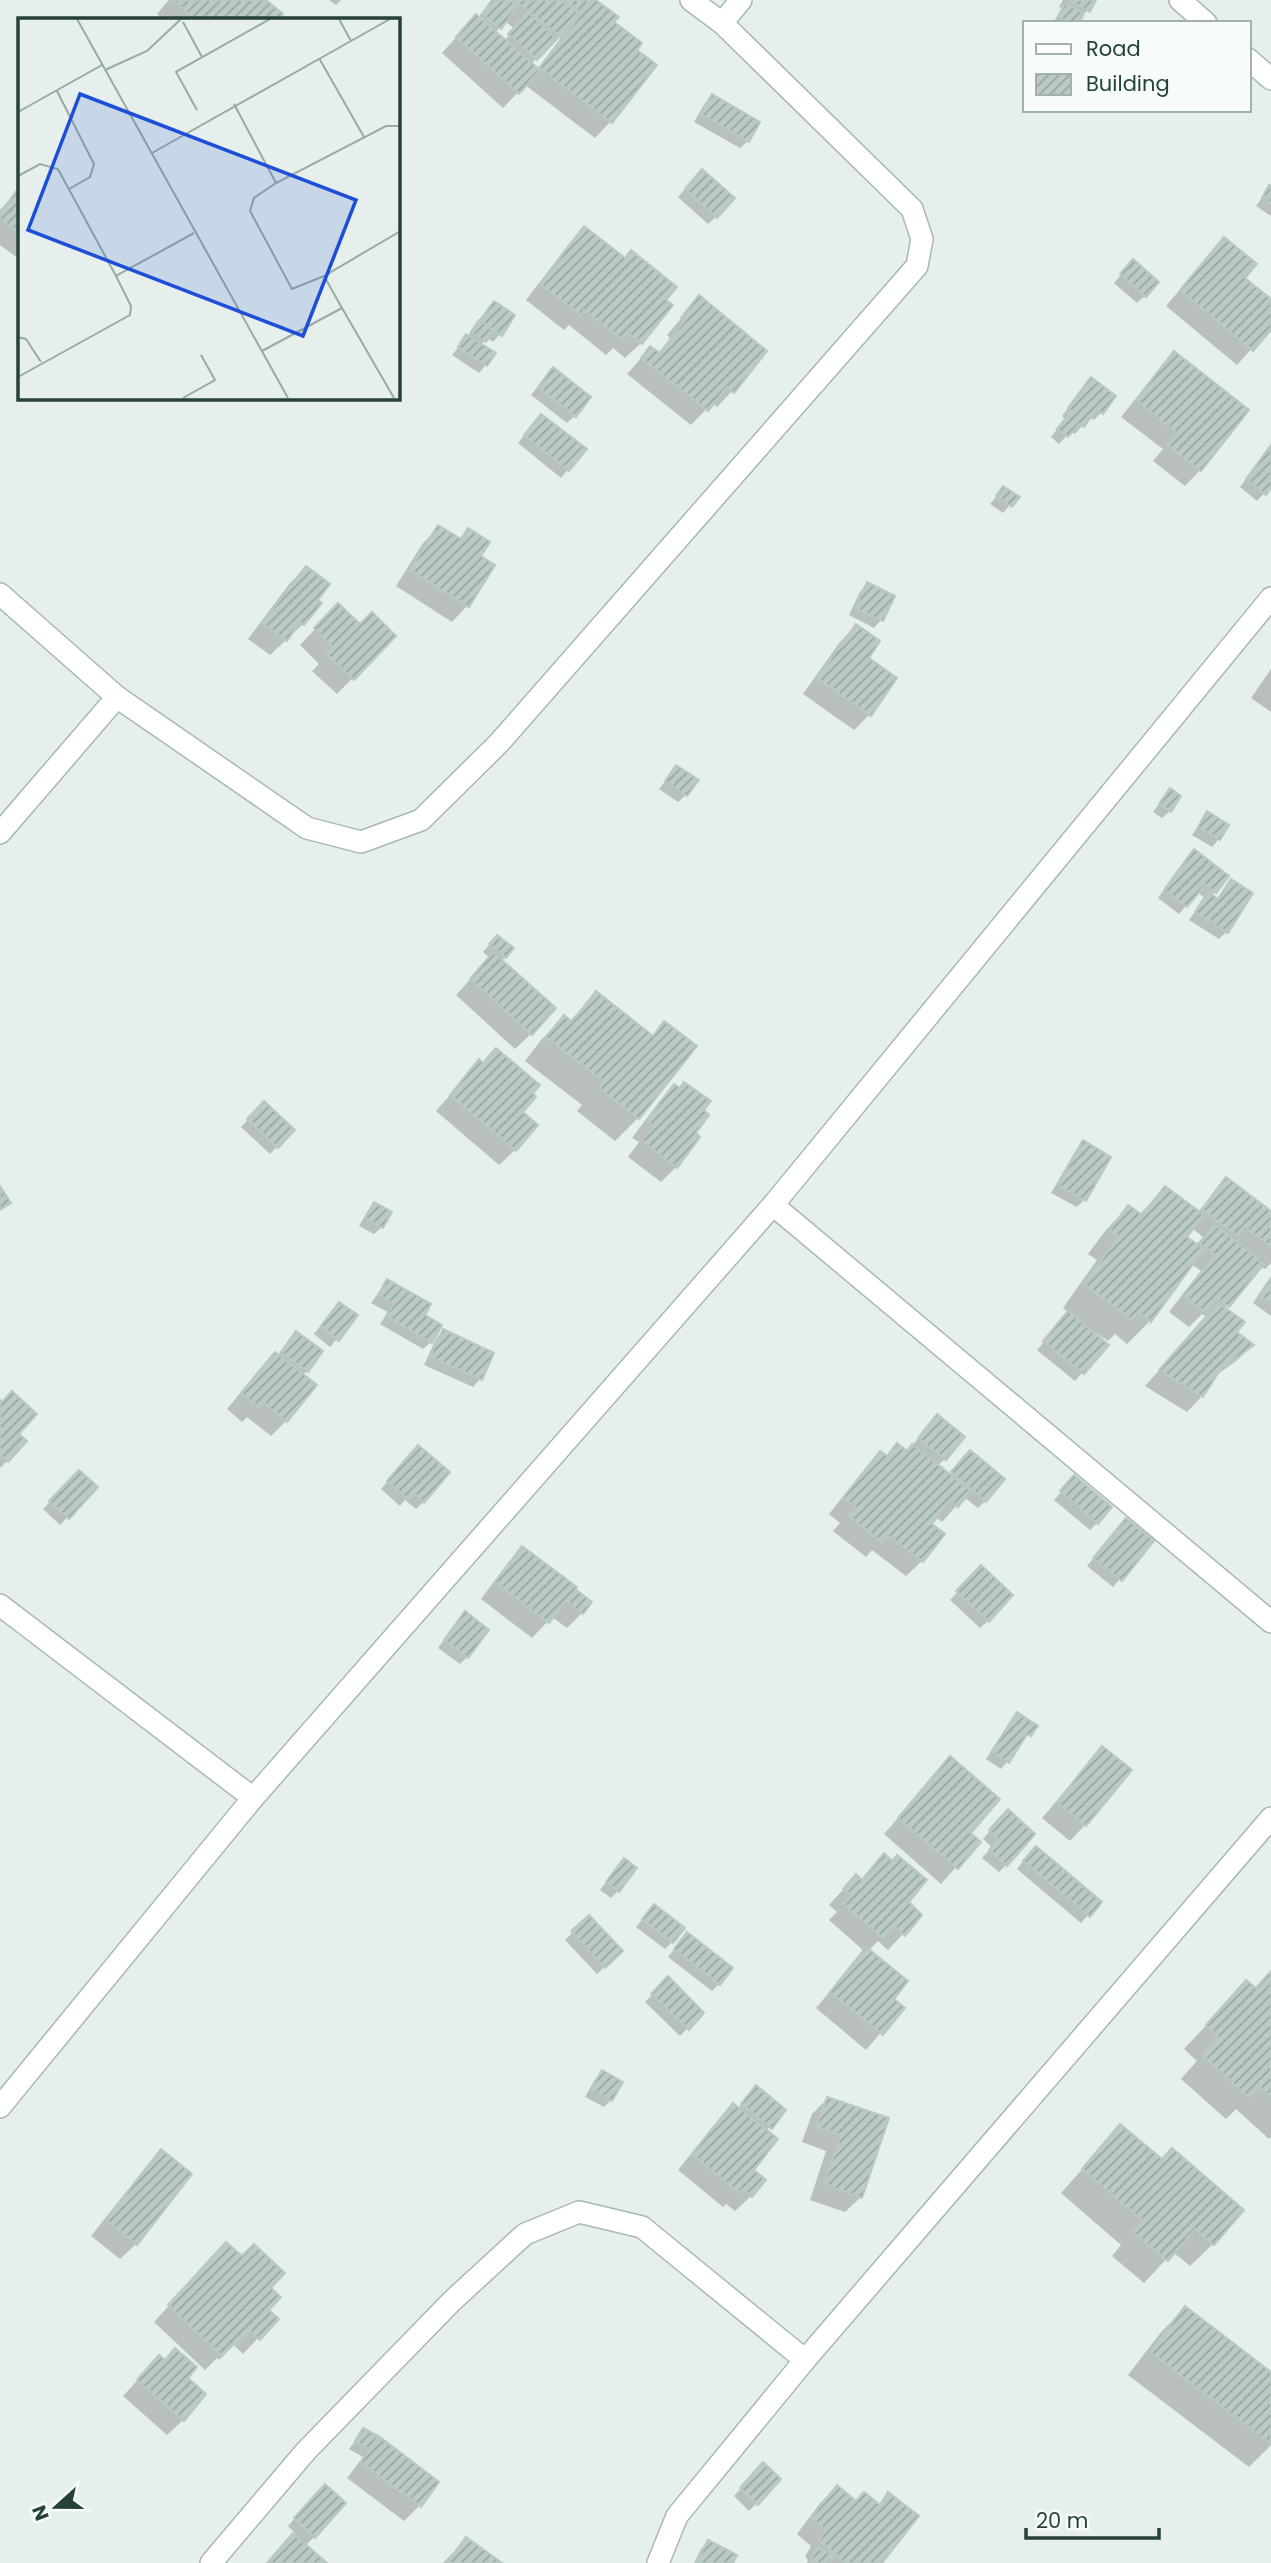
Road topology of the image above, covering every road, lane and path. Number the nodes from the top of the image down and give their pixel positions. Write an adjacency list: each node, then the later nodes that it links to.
1 (691, 0): 5 (street)
2 (741, 0): 5 (street)
3 (1180, 0): 4 (street)
4 (1204, 21)
5 (722, 23): 10 (street)
6 (1250, 61): 7 (street)
7 (1271, 79)
8 (0, 594): 10 (street)
9 (1271, 598): 12 (street)
10 (117, 697): 11 (street)
11 (0, 833)
12 (773, 1205): 14 (street); 15 (street)
13 (0, 1605): 15 (street)
14 (1271, 1622)
15 (253, 1798): 17 (street)
16 (1271, 1818): 18 (street)
17 (0, 2107)
18 (805, 2360): 19 (street); 20 (street)
19 (211, 2563)
20 (658, 2563)

